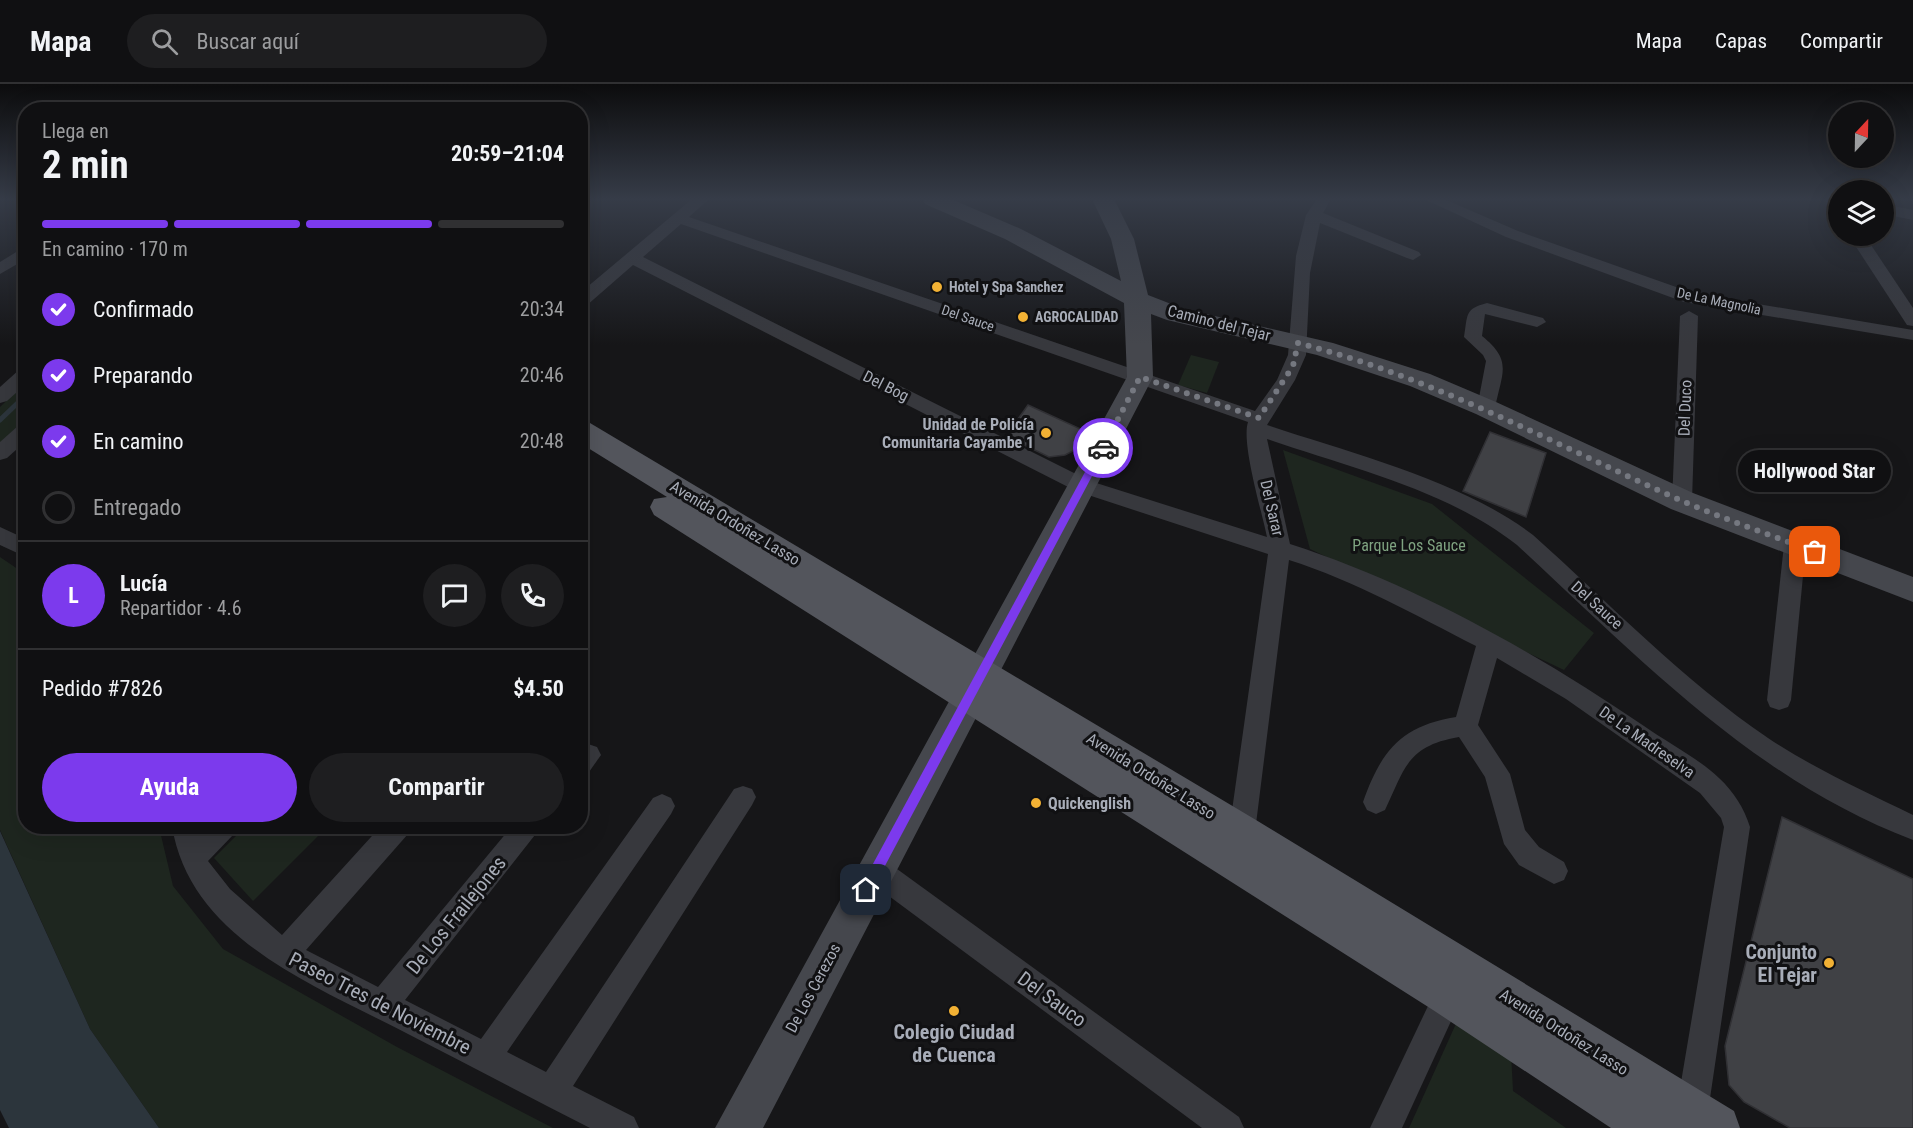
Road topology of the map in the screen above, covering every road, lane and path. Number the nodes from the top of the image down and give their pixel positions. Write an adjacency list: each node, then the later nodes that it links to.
1 (644, 248): 11 (street)
2 (764, 248): 20 (street, Del Sauce)
3 (1038, 248): 14 (street, Camino del Tejar)
4 (1123, 248): 14 (street, De Los Cerezos)
5 (1311, 248): 19 (street)
6 (1399, 248): 9 (street)
7 (1550, 248): 18 (street, De La Magnolia)
8 (1865, 248): 16 (street)
9 (1413, 255)
10 (18, 257): 12 (street)
11 (632, 258): 13 (street); 29 (street, Del Bog)
12 (0, 269)
13 (588, 295)
14 (1138, 300): 19 (street, Camino del Tejar); 20 (street, De Los Cerezos)
15 (1689, 316): 30 (street, Del Duco)
16 (1913, 321)
17 (1537, 322): 23 (street)
18 (1913, 335)
19 (1298, 343): 23 (street, Camino del Tejar); 24 (street)
20 (1140, 377): 24 (street, Del Sauce); 29 (street, De Los Cerezos)
21 (18, 380): 22 (street)
22 (0, 397)
23 (1486, 408): 30 (street, Camino del Tejar)
24 (1258, 423): 34 (street, Del Sarar); 43 (street, Del Sauce)
25 (588, 435): 37 (main road, Avenida Ordoñez Lasso)
26 (18, 437): 27 (street)
27 (0, 453)
28 (588, 457): 37 (main road, Avenida Ordoñez Lasso)
29 (1083, 486): 34 (street, Del Bog); 37 (street, De Los Cerezos)
30 (1682, 501): 33 (street, Camino del Tejar)
31 (0, 535): 32 (street)
32 (18, 544)
33 (1795, 545): 35 (street, Camino del Tejar); 38 (street)
34 (1280, 548): 36 (street, De La Madreselva); 44 (street, Del Sarar)
35 (1913, 590)
36 (1489, 642): 39 (street); 57 (street, De La Madreselva)
37 (976, 685): 44 (main road, Avenida Ordoñez Lasso); 50 (street, De Los Cerezos); 53 (main road, Avenida Ordoñez Lasso)
38 (1779, 700)
39 (1465, 726): 41 (street); 51 (street)
40 (744, 796): 56 (street)
41 (1376, 802)
42 (662, 806): 55 (street)
43 (1913, 828)
44 (1242, 832): 57 (main road, Avenida Ordoñez Lasso)
45 (187, 834): 49 (street, Paseo Tres de Noviembre)
46 (217, 834): 49 (street)
47 (392, 834): 52 (street)
48 (523, 834): 54 (street, De Los Frailejones)
49 (192, 859): 52 (street, Paseo Tres de Noviembre)
50 (876, 870): 59 (street, De Los Cerezos); 60 (street, Del Sauco)
51 (1554, 871)
52 (284, 954): 54 (street, Paseo Tres de Noviembre)
53 (1448, 995): 61 (street); 62 (main road, Avenida Ordoñez Lasso)
54 (383, 1004): 55 (street, Paseo Tres de Noviembre)
55 (486, 1057): 56 (street, Paseo Tres de Noviembre)
56 (552, 1091): 58 (street, Paseo Tres de Noviembre)
57 (1704, 1120)
58 (623, 1128)
59 (738, 1128)
60 (1228, 1128)
61 (1386, 1128)
62 (1653, 1128)

